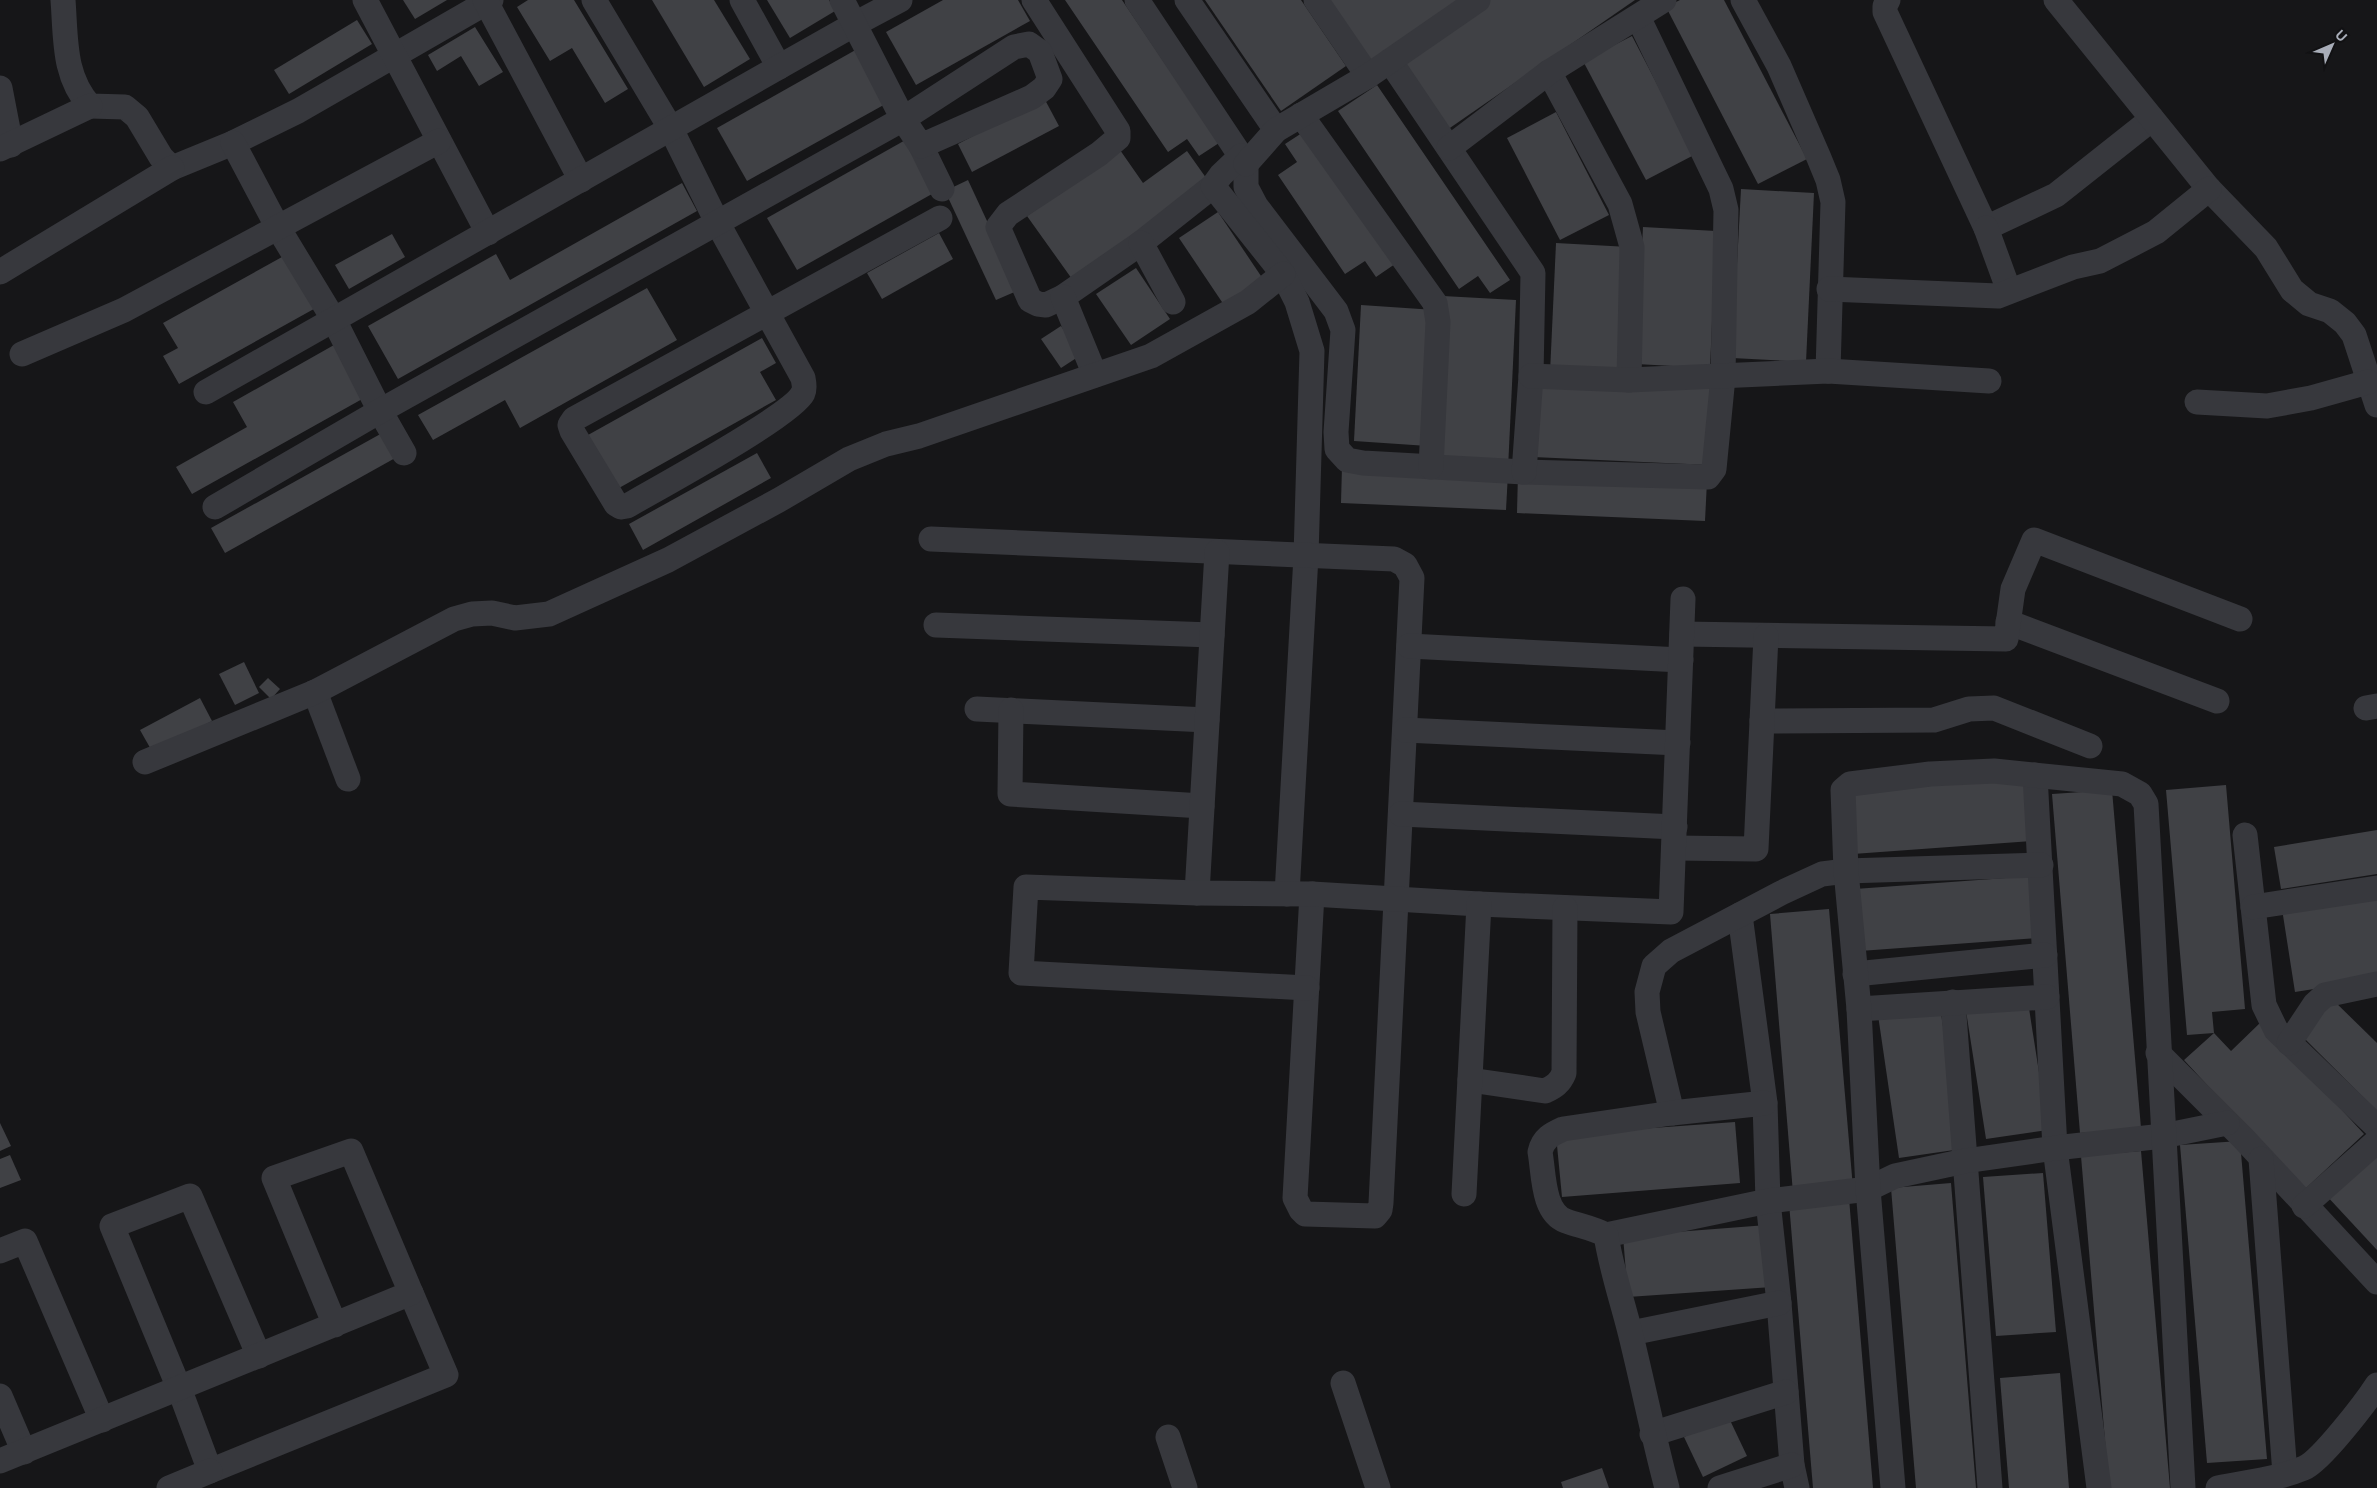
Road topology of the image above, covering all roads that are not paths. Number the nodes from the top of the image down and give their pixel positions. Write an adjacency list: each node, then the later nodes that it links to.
1 (63, 0): 25 (street)
2 (365, 0): 19 (street)
3 (594, 0): 29 (street)
4 (742, 0): 21 (street)
5 (842, 0): 18 (street)
6 (900, 0): 18 (street)
7 (1034, 0): 52 (street)
8 (1137, 0): 36 (street)
9 (1187, 0): 30 (street)
10 (1316, 0): 23 (street)
11 (1478, 0): 20 (street)
12 (1664, 0): 17 (street)
13 (1743, 0): 50 (street)
14 (1888, 0): 45 (street)
15 (2056, 0): 28 (street)
16 (488, 1): 19 (street); 38 (street)
17 (1638, 17): 22 (street); 60 (street)
18 (855, 24): 21 (street); 27 (street)
19 (393, 55): 31 (street); 32 (street)
20 (1390, 61): 23 (street); 35 (street)
21 (779, 67): 29 (street)
22 (1549, 72): 35 (street); 61 (street)
23 (1368, 76): 26 (street)
24 (0, 88): 34 (street)
25 (90, 106): 34 (street); 37 (street)
26 (1301, 115): 30 (street); 69 (street)
27 (903, 119): 33 (street); 33 (street); 43 (street)
28 (2152, 119): 41 (street); 45 (street)
29 (671, 129): 38 (street); 43 (street)
30 (1276, 130): 36 (street)
31 (439, 141): 44 (street); 46 (street)
32 (233, 143): 37 (street); 44 (street)
33 (921, 146): 40 (street)
34 (5, 148)
35 (1448, 148): 59 (street)
36 (1244, 160): 39 (street); 69 (street)
37 (172, 168): 48 (street)
38 (581, 180): 46 (street)
39 (1213, 186): 47 (street); 49 (street)
40 (942, 189)
41 (2210, 189): 51 (street); 63 (street)
42 (940, 218): 54 (street)
43 (717, 222): 54 (street); 67 (street)
44 (277, 226): 55 (street); 56 (street)
45 (1986, 228): 51 (street)
46 (488, 233): 55 (street)
47 (1141, 243): 52 (street); 53 (street)
48 (0, 272)
49 (1283, 274): 58 (street); 74 (street)
50 (1829, 289): 51 (street); 57 (street)
51 (2009, 291)
52 (1063, 297): 58 (street)
53 (1173, 302)
54 (765, 312): 54 (street)
55 (334, 320): 64 (street); 67 (street)
56 (22, 354)
57 (1828, 371): 60 (street); 62 (street)
58 (1095, 375): 84 (street)
59 (1531, 376): 61 (street); 70 (street)
60 (1723, 377): 61 (street); 70 (street)
61 (1629, 380)
62 (1989, 380)
63 (2368, 382): 65 (street); 66 (street)
64 (206, 392)
65 (2197, 402)
66 (2377, 405)
67 (380, 411): 68 (street); 71 (street)
68 (404, 453)
69 (1431, 467): 70 (street)
70 (1524, 472)
71 (215, 507)
72 (931, 539): 73 (street)
73 (1217, 552): 74 (street); 80 (street)
74 (1306, 556): 82 (street); 104 (street)
75 (1683, 599): 79 (street)
76 (2240, 619): 77 (street)
77 (2008, 622): 81 (street); 85 (street)
78 (936, 625): 80 (street)
79 (1682, 634): 81 (street); 83 (street)
80 (1212, 635): 88 (street)
81 (1766, 636): 89 (street)
82 (1409, 646): 83 (street); 90 (street)
83 (1681, 660): 91 (street)
84 (315, 692): 93 (street); 95 (street)
85 (2217, 701)
86 (977, 708): 87 (street)
87 (1011, 710): 88 (street); 96 (street)
88 (1207, 720): 96 (street)
89 (1762, 721): 92 (street); 99 (street)
90 (1405, 730): 91 (street); 97 (street)
91 (1678, 743): 99 (street)
92 (2090, 746)
93 (145, 762)
94 (2035, 775): 100 (street); 101 (street); 119 (street)
95 (348, 779)
96 (1202, 806): 103 (street)
97 (1401, 814): 99 (street); 106 (street)
98 (2245, 835): 108 (street)
99 (1674, 837): 109 (street)
100 (2041, 865): 101 (street); 111 (street)
101 (1846, 870): 110 (street); 112 (street)
102 (2377, 888): 108 (street)
103 (1197, 893): 104 (street); 114 (street)
104 (1287, 894): 105 (street)
105 (1312, 894): 106 (street); 114 (street)
106 (1397, 899): 107 (street); 114 (street)
107 (1478, 904): 109 (street); 120 (street)
108 (2253, 907): 118 (street)
109 (1565, 908): 120 (street)
110 (1740, 915): 121 (street); 122 (street)
111 (2045, 955): 112 (street); 115 (street)
112 (1855, 974): 117 (street)
113 (2377, 984): 118 (street)
114 (1307, 988)
115 (2047, 997): 116 (street); 127 (street)
116 (1953, 1002): 117 (street); 129 (street)
117 (1859, 1009): 130 (street)
118 (2289, 1042): 124 (street)
119 (2158, 1053): 123 (street); 125 (street)
120 (1470, 1080): 131 (street)
121 (1765, 1103): 122 (street); 132 (street)
122 (1672, 1113): 134 (street)
123 (2227, 1122): 125 (street); 128 (street)
124 (2377, 1127)
125 (2163, 1136): 127 (street); 163 (street)
126 (2377, 1141): 133 (street)
127 (2055, 1148): 129 (street); 162 (street)
128 (2260, 1159): 133 (street); 153 (street)
129 (1965, 1161): 130 (street); 161 (street)
130 (1868, 1189): 132 (street); 160 (street)
131 (1464, 1194)
132 (1768, 1201): 134 (street); 138 (street)
133 (2304, 1206): 136 (street)
134 (1606, 1235): 140 (street)
135 (0, 1252): 147 (street)
136 (2377, 1282)
137 (411, 1293): 139 (street); 139 (street); 152 (street)
138 (1779, 1303): 140 (street); 144 (street)
139 (335, 1324): 141 (street)
140 (1630, 1333): 148 (street)
141 (259, 1356): 143 (street); 143 (street)
142 (1343, 1384): 157 (street)
143 (179, 1388): 147 (street); 152 (street)
144 (1786, 1392): 148 (street); 154 (street)
145 (0, 1396): 150 (street)
146 (2373, 1399): 153 (street)
147 (102, 1420): 150 (street)
148 (1652, 1434): 158 (street)
149 (1168, 1437): 156 (street)
150 (24, 1452): 151 (street)
151 (0, 1461)
152 (210, 1471): 155 (street)
153 (2285, 1474): 164 (street)
154 (1794, 1476): 159 (street)
155 (169, 1488)
156 (1185, 1488)
157 (1378, 1488)
158 (1667, 1488)
159 (1720, 1488)
160 (1893, 1488)
161 (1990, 1488)
162 (2099, 1488)
163 (2183, 1488)
164 (2218, 1488)

